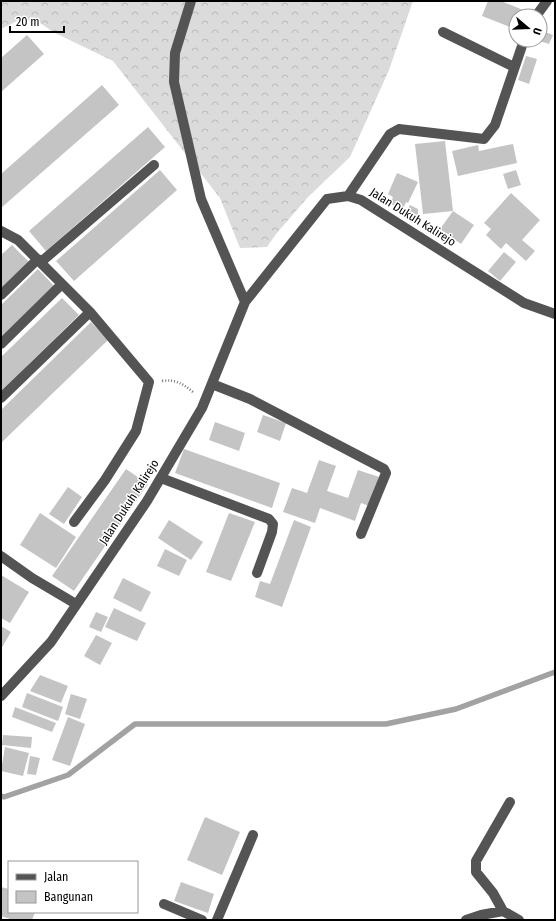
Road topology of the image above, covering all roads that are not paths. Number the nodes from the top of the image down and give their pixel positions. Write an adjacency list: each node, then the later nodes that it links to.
1 (191, 1): 11 (street)
2 (443, 32): 4 (street)
3 (521, 48): 4 (street)
4 (514, 67): 6 (street)
5 (154, 165): 8 (street)
6 (348, 196): 11 (street, Jalan Dukuh Kalirejo); 13 (street, Jalan Dukuh Kalirejo)
7 (3, 235): 8 (street)
8 (39, 261): 9 (street); 10 (street)
9 (62, 284): 12 (street); 14 (street)
10 (1, 295)
11 (245, 302): 15 (street, Jalan Dukuh Kalirejo)
12 (90, 312): 16 (street); 18 (street)
13 (555, 314)
14 (1, 344)
15 (212, 384): 17 (street, Jalan Dukuh Kalirejo); 19 (street)
16 (1, 398)
17 (161, 478): 21 (street); 22 (street, Jalan Dukuh Kalirejo)
18 (74, 522)
19 (361, 534)
20 (1, 556): 22 (street)
21 (256, 573)
22 (76, 604): 23 (street, Jalan Dukuh Kalirejo)
23 (1, 696)
24 (510, 802): 27 (street)
25 (253, 835): 29 (street)
26 (164, 904): 28 (street)
27 (503, 911): 30 (street); 31 (street)
28 (202, 920)
29 (217, 920)
30 (466, 920)
31 (519, 920)

